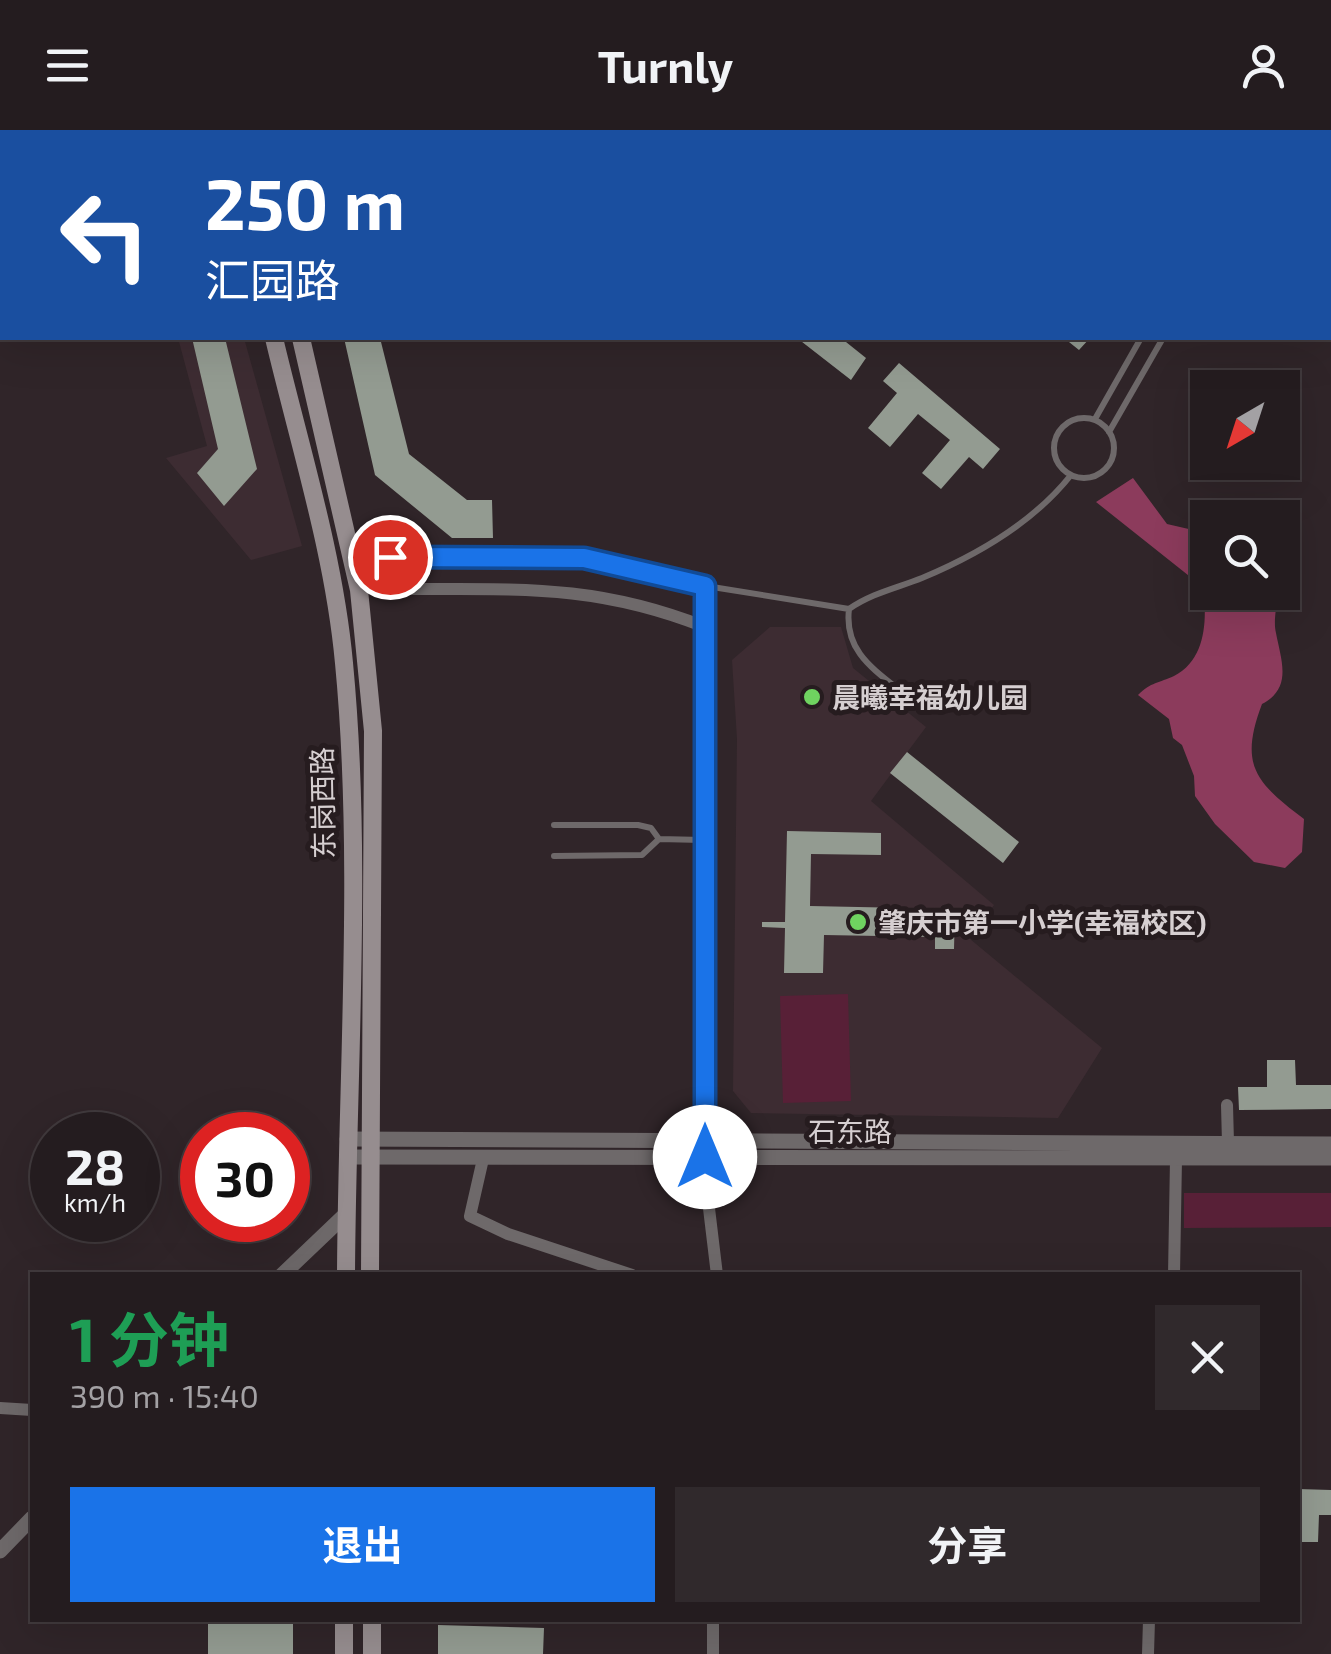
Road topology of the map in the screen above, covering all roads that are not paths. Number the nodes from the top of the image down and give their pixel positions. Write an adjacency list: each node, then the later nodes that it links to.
1 (274, 340): 20 (main road, 东岗西路)
2 (301, 340): 8 (main road, 东岗西路)
3 (1140, 340): 5 (lane)
4 (1162, 340): 6 (lane)
5 (1094, 419): 6 (lane); 7 (lane)
6 (1109, 432): 7 (lane)
7 (1071, 475): 10 (lane)
8 (351, 557): 9 (street); 11 (street); 21 (main road, 东岗西路)
9 (705, 586): 10 (lane); 11 (street)
10 (849, 609): 12 (lane)
11 (705, 627): 15 (street)
12 (903, 693)
13 (554, 824): 14 (lane)
14 (659, 839): 15 (lane); 16 (lane)
15 (705, 840): 22 (street)
16 (554, 856)
17 (1227, 1105): 18 (street)
18 (1228, 1142): 19 (street, 石东路); 22 (street, 石东路)
19 (1331, 1144)
20 (347, 1148): 21 (street); 26 (main road, 东岗西路)
21 (370, 1148): 22 (street, 石东路); 23 (street, 石东路); 29 (main road, 东岗西路)
22 (705, 1149): 23 (street, 石东路); 25 (street, 石东路); 31 (street)
23 (483, 1158): 30 (street)
24 (1331, 1158): 25 (street, 石东路)
25 (1176, 1159): 32 (street)
26 (346, 1214): 27 (street); 28 (main road, 东岗西路)
27 (285, 1272)
28 (346, 1272)
29 (370, 1272)
30 (623, 1272)
31 (717, 1272)
32 (1174, 1272)
33 (0, 1408): 34 (street)
34 (30, 1410)
35 (30, 1520): 36 (street)
36 (0, 1550)
37 (344, 1622): 41 (main road)
38 (372, 1622): 42 (main road)
39 (713, 1622): 43 (street)
40 (1148, 1622): 44 (street)
41 (344, 1654)
42 (372, 1654)
43 (713, 1654)
44 (1148, 1654)

